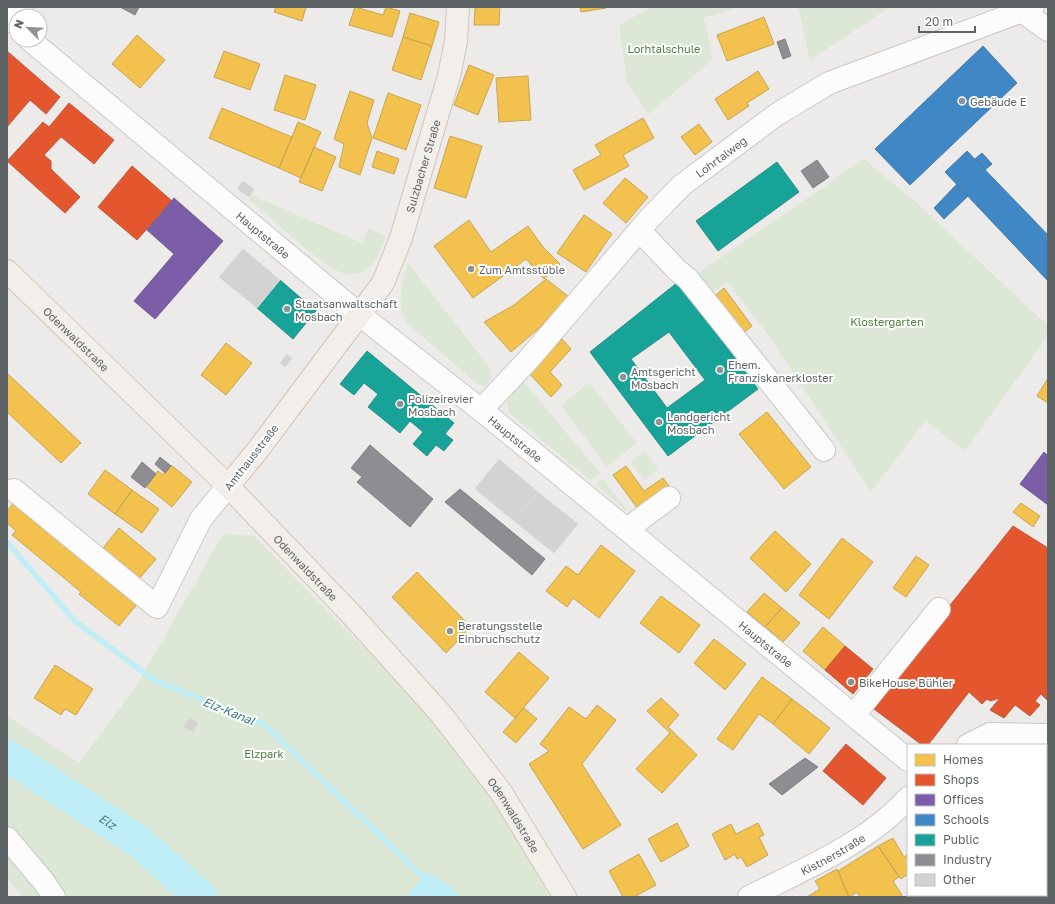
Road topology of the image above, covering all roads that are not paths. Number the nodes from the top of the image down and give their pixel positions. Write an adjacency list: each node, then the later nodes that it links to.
1 (458, 7): 7 (main road, Sulzbacher Straße)
2 (1028, 9): 3 (street); 5 (street, Lohrtalweg)
3 (1048, 30)
4 (40, 48): 7 (street, Hauptstraße)
5 (640, 231): 8 (street, Lohrtalweg); 9 (street)
6 (7, 271): 10 (main road, Odenwaldstraße)
7 (360, 315): 8 (street, Hauptstraße); 10 (main road, Amthausstraße)
8 (481, 410): 13 (street, Hauptstraße)
9 (824, 450)
10 (228, 486): 11 (street, Amthausstraße); 22 (main road, Odenwaldstraße)
11 (14, 490)
12 (669, 498): 13 (street)
13 (627, 529): 15 (street, Hauptstraße)
14 (939, 609): 15 (street)
15 (854, 715): 18 (street, Hauptstraße)
16 (1048, 735): 17 (street)
17 (970, 744)
18 (907, 759)
19 (907, 799): 23 (street, Kistnerstraße)
20 (7, 838): 21 (street)
21 (54, 897)
22 (565, 897)
23 (749, 897)

